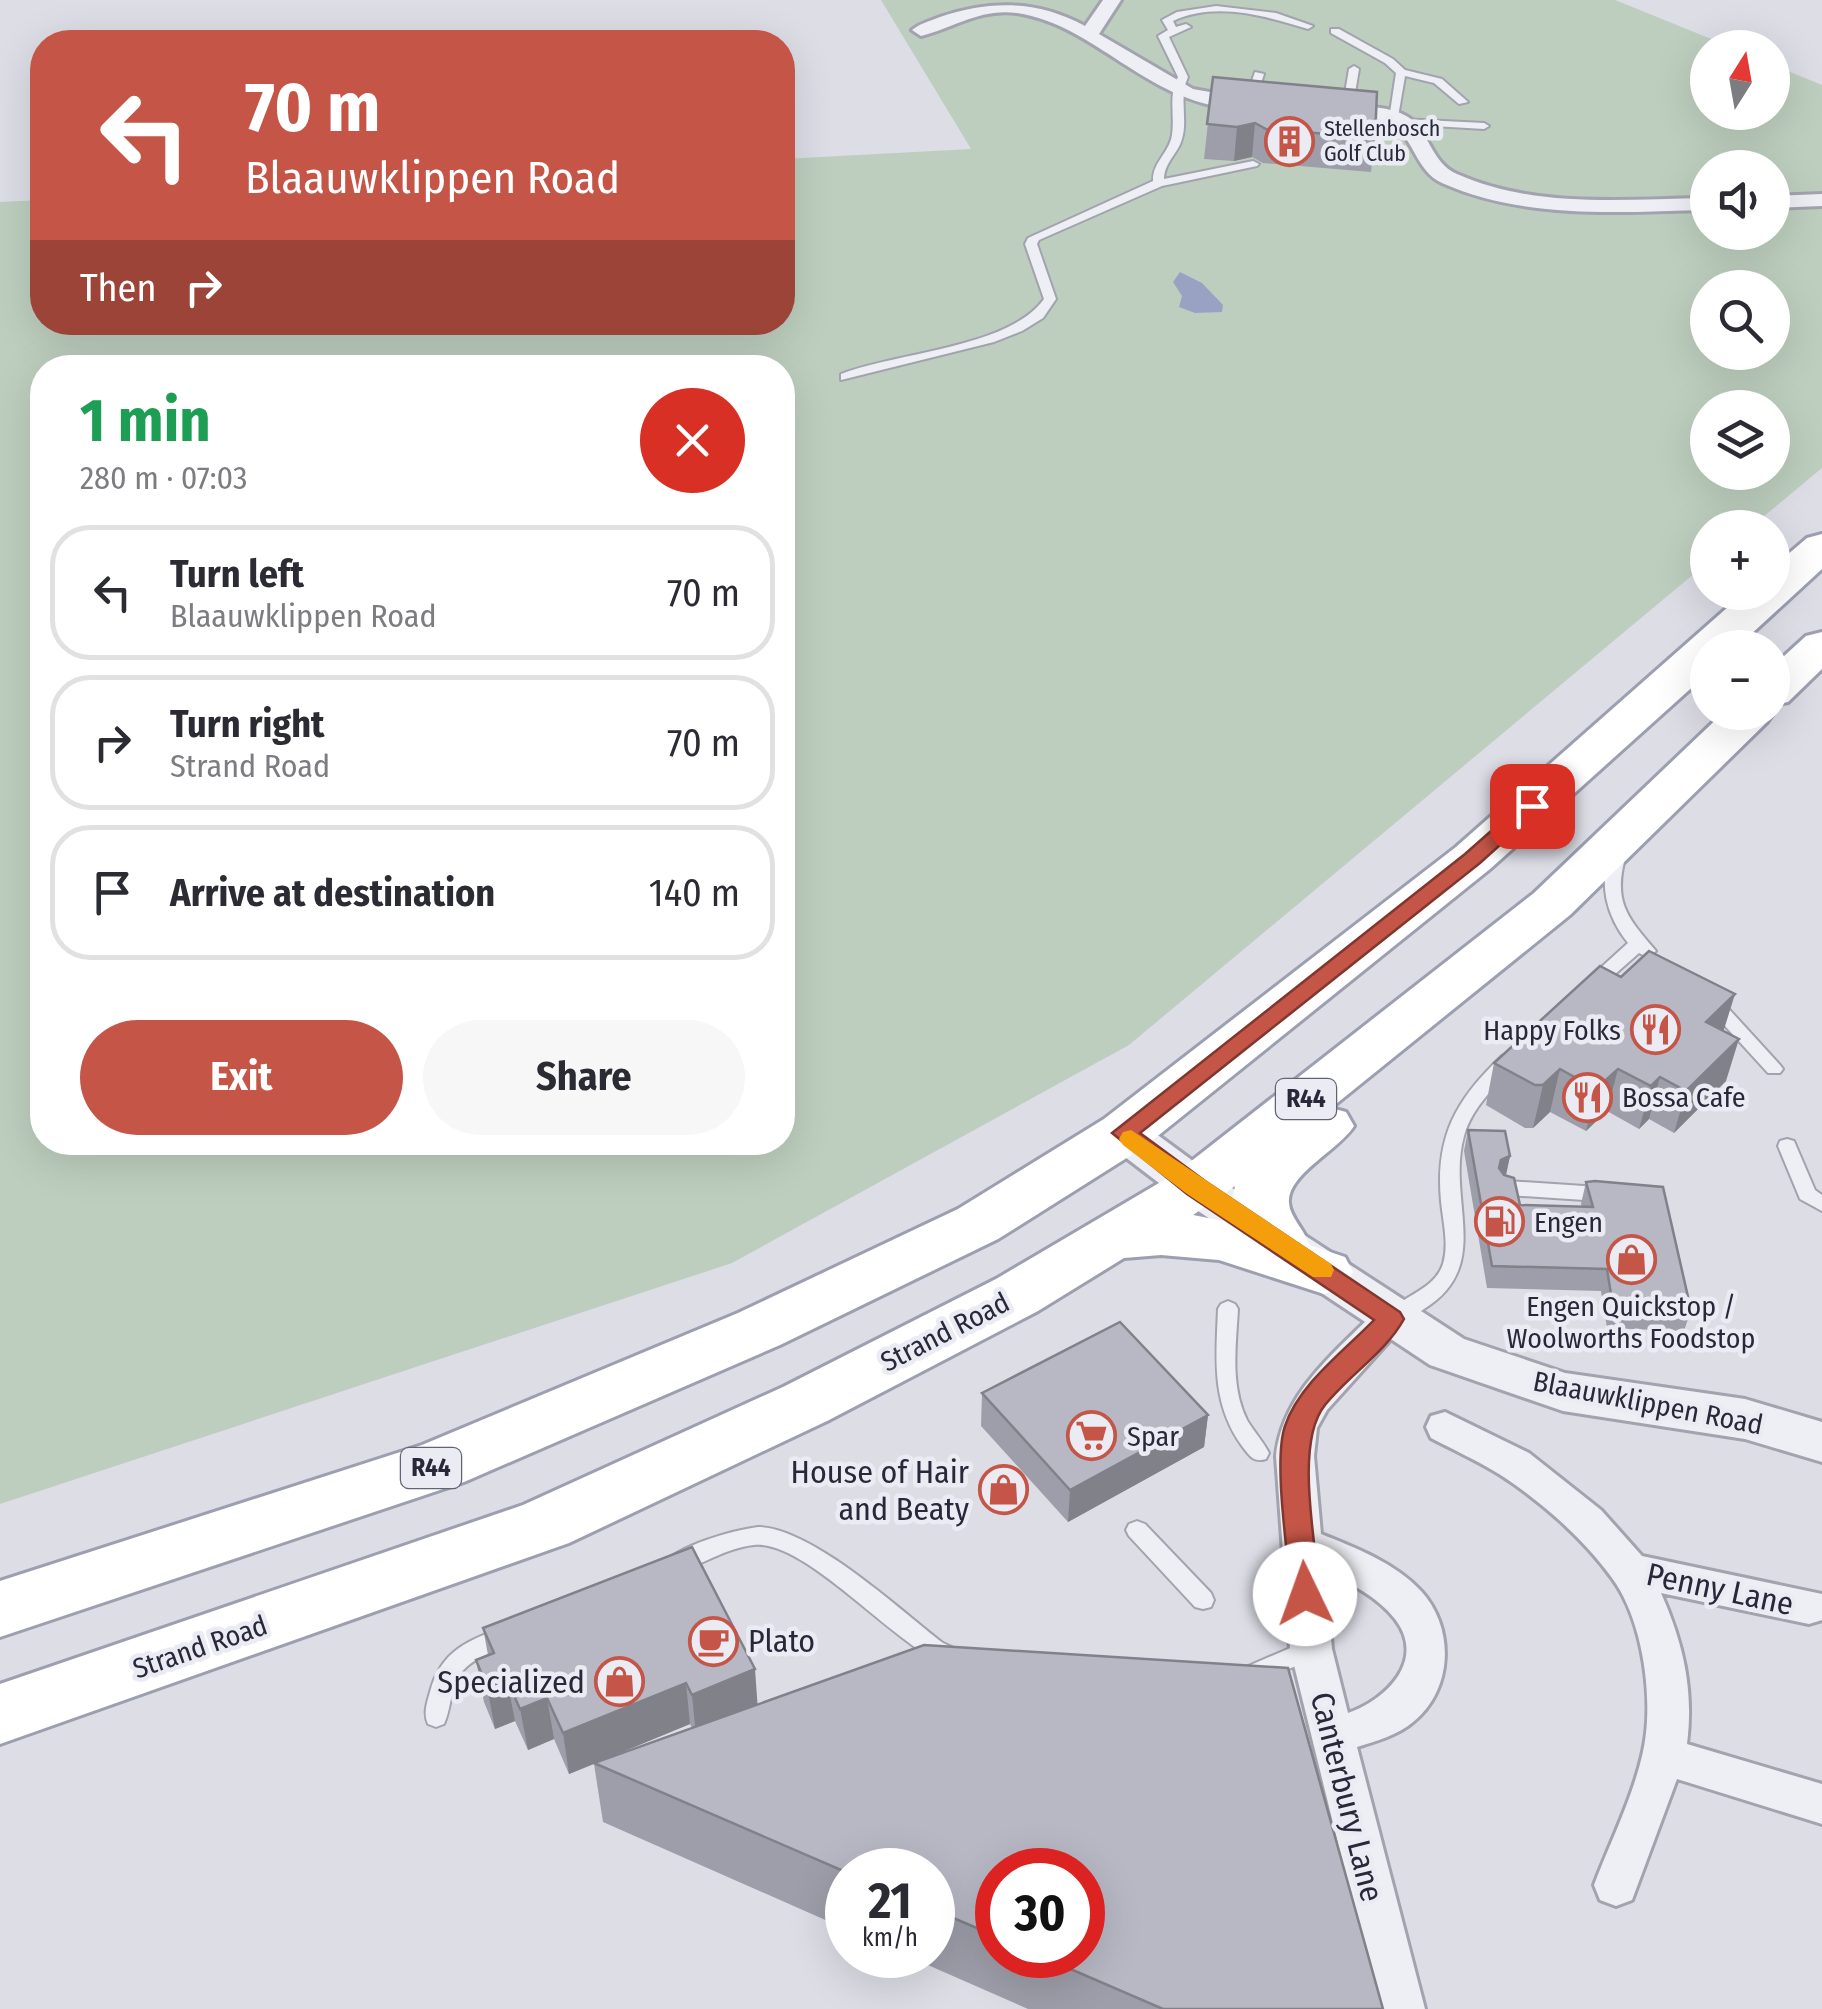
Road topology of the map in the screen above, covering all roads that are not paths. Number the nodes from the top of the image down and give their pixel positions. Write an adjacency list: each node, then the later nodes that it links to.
1 (1112, 0): 7 (street)
2 (1308, 26): 5 (lane)
3 (1186, 27): 5 (lane)
4 (921, 30): 7 (street)
5 (1173, 30): 11 (lane)
6 (1335, 31): 9 (lane)
7 (1090, 33): 11 (street)
8 (1354, 69): 16 (lane)
9 (1401, 72): 12 (lane); 17 (lane)
10 (1259, 74): 13 (lane)
11 (1177, 90): 13 (street); 20 (lane)
12 (1463, 102)
13 (1249, 104): 14 (street)
14 (1282, 107)
15 (1315, 110): 16 (street)
16 (1347, 112): 17 (street)
17 (1398, 120): 18 (lane); 23 (street)
18 (1484, 126)
19 (1253, 164): 20 (lane)
20 (1159, 182): 24 (lane)
21 (1822, 200): 22 (street)
22 (1790, 201)
23 (1690, 204)
24 (846, 376)
25 (1822, 546): 26 (main road, R44)
26 (1790, 575)
27 (1751, 610): 28 (main road, R44)
28 (1729, 630)
29 (1822, 645): 31 (main road)
30 (1690, 664): 41 (main road, R44)
31 (1790, 675)
32 (1732, 730): 33 (main road, Strand Road / R44)
33 (1630, 827): 34 (lane); 38 (main road, Strand Road / R44)
34 (1638, 944): 35 (lane); 37 (lane)
35 (1667, 965)
36 (1696, 987): 40 (lane)
37 (1581, 994)
38 (1417, 1012): 43 (main road, Strand Road / R44); 48 (main road)
39 (1525, 1046): 50 (lane)
40 (1774, 1068)
41 (1124, 1133): 43 (street, Blaauwklippen Road); 60 (main road, R44)
42 (1787, 1146): 46 (lane)
43 (1196, 1188): 47 (main road, Strand Road / R44); 48 (street, Blaauwklippen Road)
44 (1508, 1188): 45 (lane)
45 (1584, 1194)
46 (1822, 1204)
47 (1111, 1237): 48 (main road); 65 (main road, Strand Road / R44)
48 (1302, 1258): 50 (street, Blaauwklippen Road)
49 (1228, 1309): 53 (lane)
50 (1391, 1319): 52 (street, Blaauwklippen Road); 55 (street, Canterbury Lane)
51 (1445, 1427): 56 (street, Penny Lane)
52 (1822, 1442)
53 (1259, 1453)
54 (1138, 1530): 58 (lane)
55 (1302, 1544): 62 (street, Canterbury Lane); 67 (street)
56 (1630, 1570): 59 (street, Penny Lane); 68 (street, Penny Lane)
57 (661, 1571): 63 (lane)
58 (1203, 1600)
59 (1809, 1607)
60 (0, 1609)
61 (534, 1625): 66 (lane)
62 (1311, 1650): 64 (lane); 67 (street, Canterbury Lane)
63 (967, 1665)
64 (1228, 1679)
65 (0, 1714)
66 (436, 1717)
67 (1331, 1738): 71 (street, Canterbury Lane)
68 (1664, 1756): 69 (street); 70 (street, Penny Lane)
69 (1822, 1804)
70 (1616, 1886)
71 (1402, 2009)

